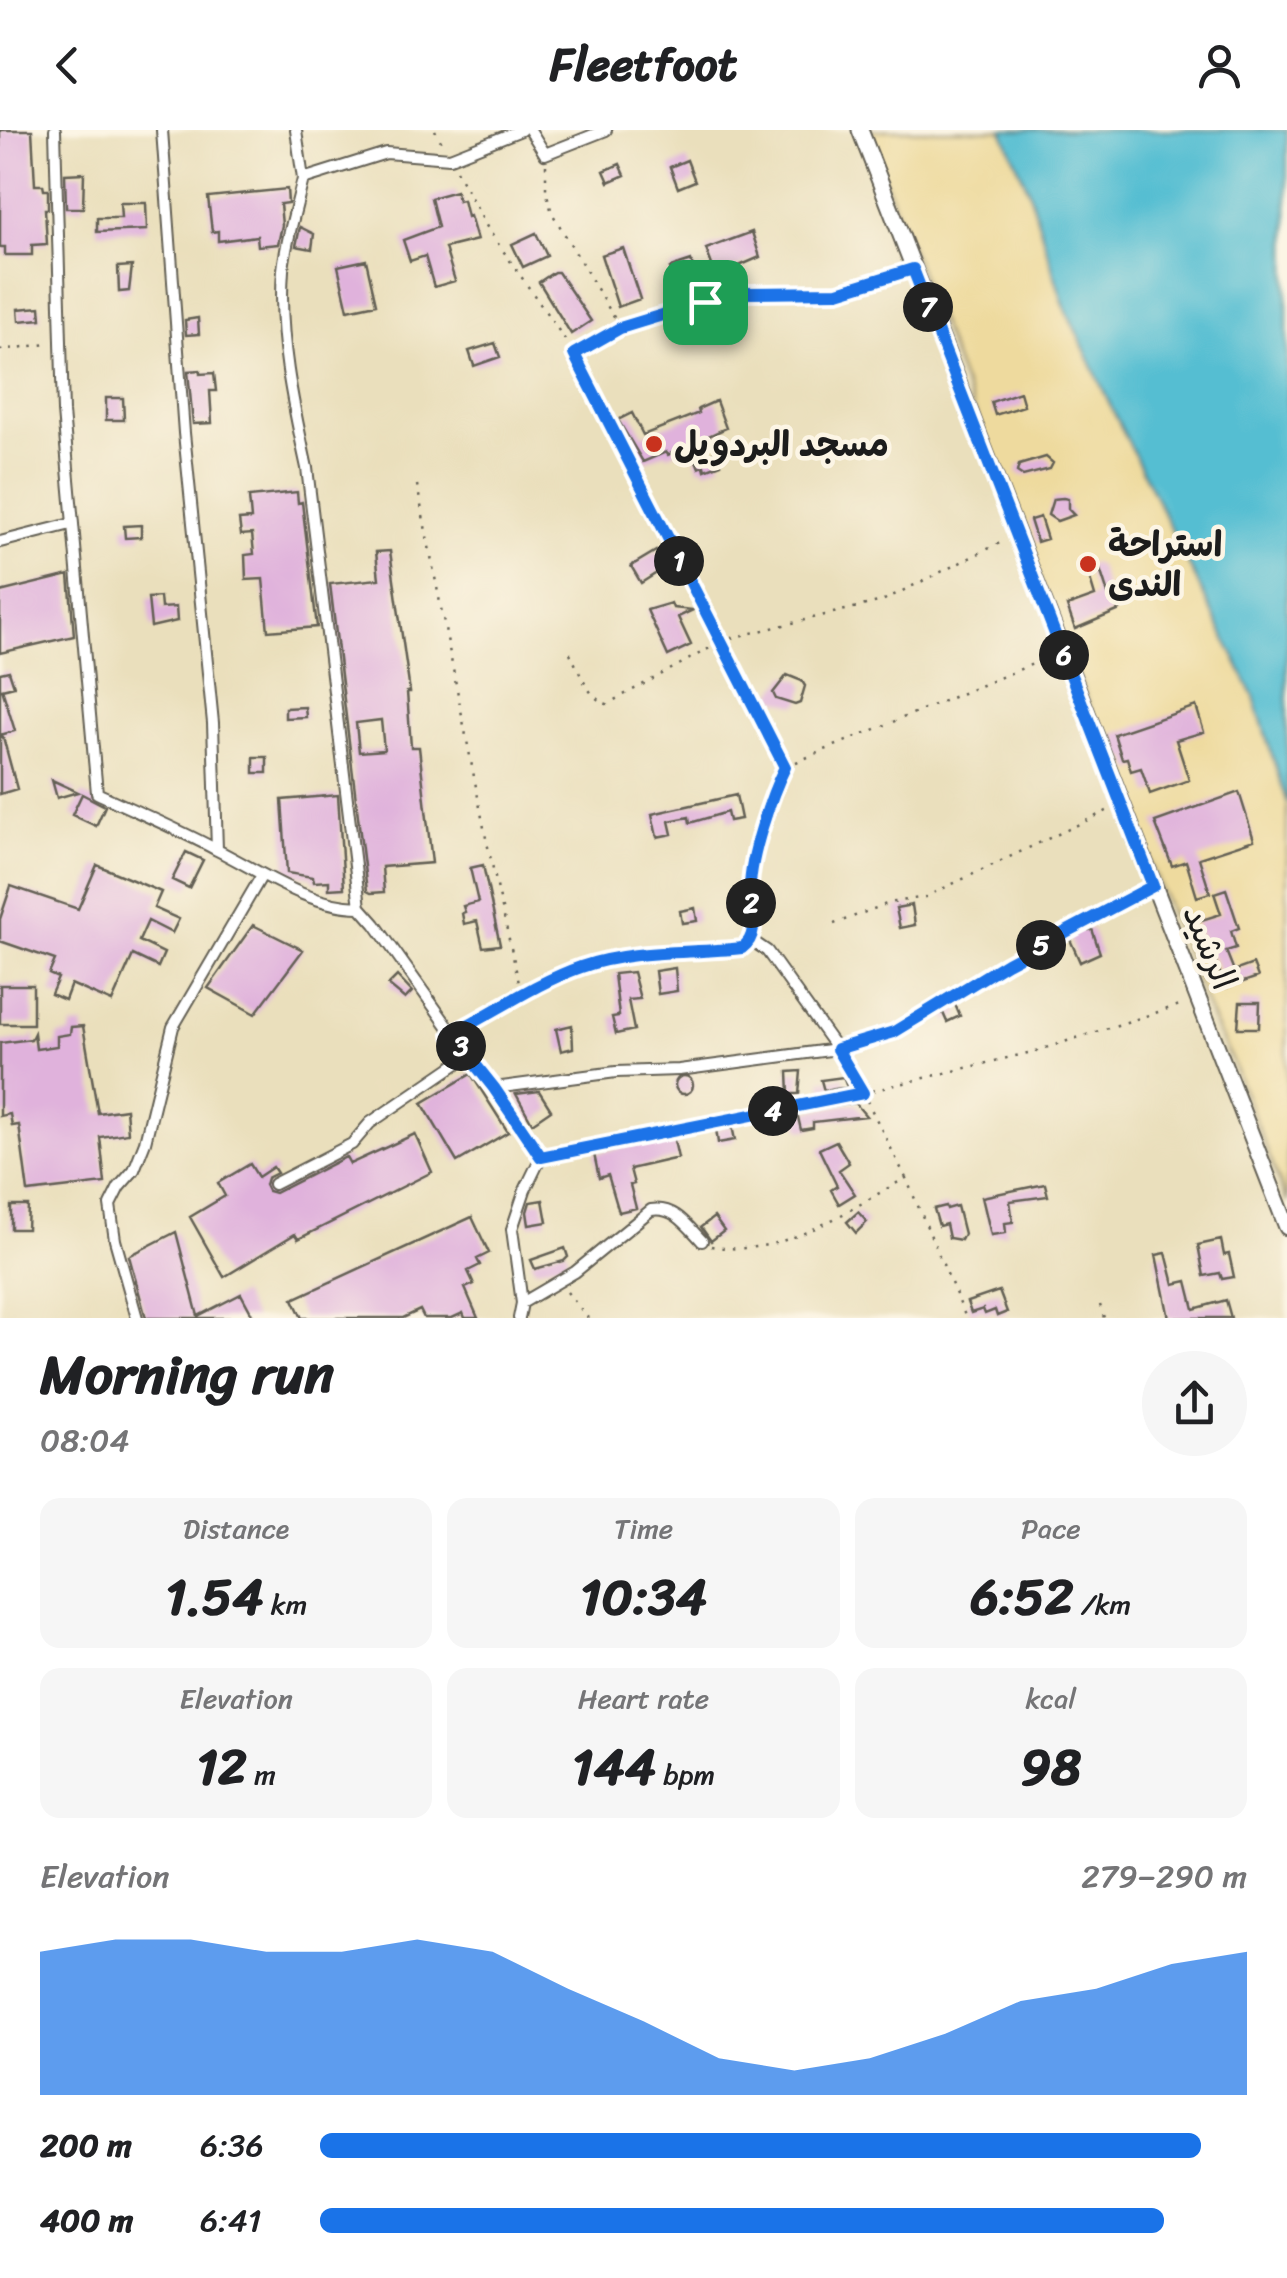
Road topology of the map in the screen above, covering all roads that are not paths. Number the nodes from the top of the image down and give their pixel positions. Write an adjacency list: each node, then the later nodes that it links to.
1 (55, 130): 10 (street)
2 (162, 130): 12 (street)
3 (296, 130): 8 (street)
4 (521, 130): 8 (street)
5 (530, 130): 6 (street)
6 (606, 130)
7 (860, 130): 9 (main road, الرشيد)
8 (303, 179): 14 (street)
9 (913, 269): 15 (street); 20 (main road, الرشيد)
10 (71, 524): 11 (street); 12 (street)
11 (0, 542)
12 (216, 850): 13 (street)
13 (262, 875): 14 (street); 23 (street)
14 (360, 908): 16 (street)
15 (751, 940): 16 (street); 18 (street)
16 (451, 1034): 17 (street)
17 (468, 1056): 18 (street); 19 (street)
18 (494, 1088): 22 (street)
19 (274, 1184)
20 (1287, 1226)
21 (702, 1241): 22 (street)
22 (522, 1302): 24 (street)
23 (137, 1318)
24 (519, 1318)

